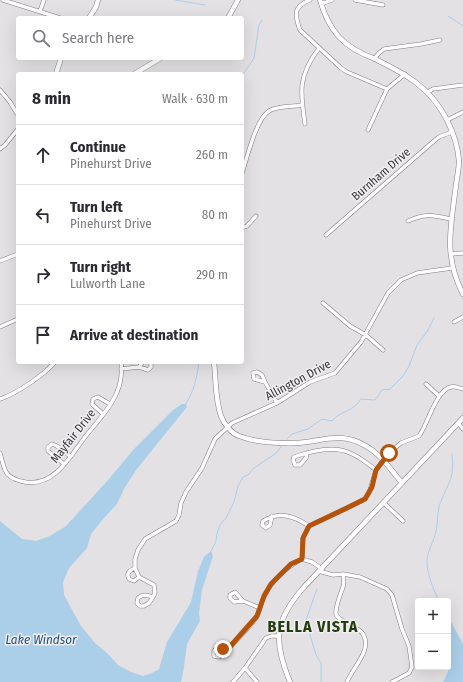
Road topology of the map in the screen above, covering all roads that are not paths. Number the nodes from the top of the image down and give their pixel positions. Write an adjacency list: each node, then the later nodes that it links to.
1 (3, 0): 10 (street)
2 (44, 0): 10 (street)
3 (98, 0): 12 (main road)
4 (238, 0): 13 (main road)
5 (310, 0): 15 (street)
6 (332, 0): 8 (street)
7 (355, 0): 9 (street)
8 (320, 2): 16 (main road)
9 (383, 5)
10 (40, 11): 11 (street)
11 (54, 16)
12 (90, 16)
13 (229, 16)
14 (440, 40): 16 (street)
15 (319, 48): 23 (street); 26 (street)
16 (374, 59): 21 (main road)
17 (60, 60): 19 (main road)
18 (158, 60): 20 (main road)
19 (57, 72)
20 (137, 72)
21 (404, 74): 23 (street); 25 (main road)
22 (463, 85): 25 (street)
23 (387, 89): 31 (street)
24 (0, 90): 27 (street)
25 (428, 92): 29 (main road)
26 (302, 105): 30 (street); 36 (street)
27 (16, 112)
28 (463, 112): 29 (street)
29 (447, 120): 33 (main road)
30 (305, 124)
31 (368, 130)
32 (16, 131): 34 (street)
33 (452, 132): 35 (main road); 41 (street, Burnham Drive)
34 (0, 149)
35 (461, 160): 38 (main road)
36 (244, 167)
37 (256, 216): 40 (street)
38 (451, 219): 39 (street); 43 (main road)
39 (408, 221)
40 (244, 227)
41 (326, 235)
42 (463, 253): 43 (street)
43 (451, 254): 46 (main road)
44 (16, 255): 45 (street)
45 (0, 261)
46 (452, 268): 47 (main road); 53 (street, Allington Drive)
47 (463, 294)
48 (323, 303): 53 (street)
49 (463, 317): 51 (street)
50 (16, 320): 52 (street)
51 (454, 322)
52 (0, 327)
53 (366, 335): 54 (street); 67 (street, Allington Drive)
54 (383, 350)
55 (53, 364): 66 (street)
56 (121, 364): 61 (street, Mayfair Drive)
57 (141, 364): 60 (street)
58 (151, 364): 60 (street)
59 (214, 364): 72 (main road)
60 (139, 367): 61 (street)
61 (121, 369): 68 (street, Mayfair Drive)
62 (265, 382): 67 (street)
63 (426, 384): 65 (street)
64 (463, 389): 65 (street)
65 (439, 396): 77 (street)
66 (0, 399)
67 (277, 403): 72 (street, Allington Drive)
68 (110, 404): 69 (street, Mayfair Drive); 69 (street)
69 (103, 414): 76 (street, Mayfair Drive)
70 (463, 418): 71 (main road)
71 (458, 424): 73 (street); 80 (main road)
72 (227, 427): 77 (main road); 86 (street, Allington Drive)
73 (463, 429)
74 (0, 453): 78 (street, Mayfair Drive)
75 (307, 454): 79 (street)
76 (70, 456): 78 (street, Mayfair Drive); 78 (street)
77 (383, 461): 79 (street); 80 (main road)
78 (64, 464)
79 (376, 470): 84 (street)
80 (402, 483): 81 (main road)
81 (384, 503): 83 (street); 87 (main road)
82 (272, 516): 84 (street)
83 (403, 521)
84 (309, 526): 85 (street)
85 (302, 559): 87 (street); 92 (street)
86 (134, 568): 89 (street); 89 (street)
87 (320, 570): 88 (street); 93 (main road)
88 (344, 574): 99 (street); 100 (street)
89 (139, 576): 90 (street)
90 (153, 597)
91 (242, 601): 92 (street)
92 (260, 608): 94 (street)
93 (278, 636): 95 (street); 98 (main road)
94 (227, 650)
95 (245, 668): 96 (street); 97 (street)
96 (233, 682)
97 (257, 682)
98 (290, 682)
99 (347, 682)
100 (392, 682)

